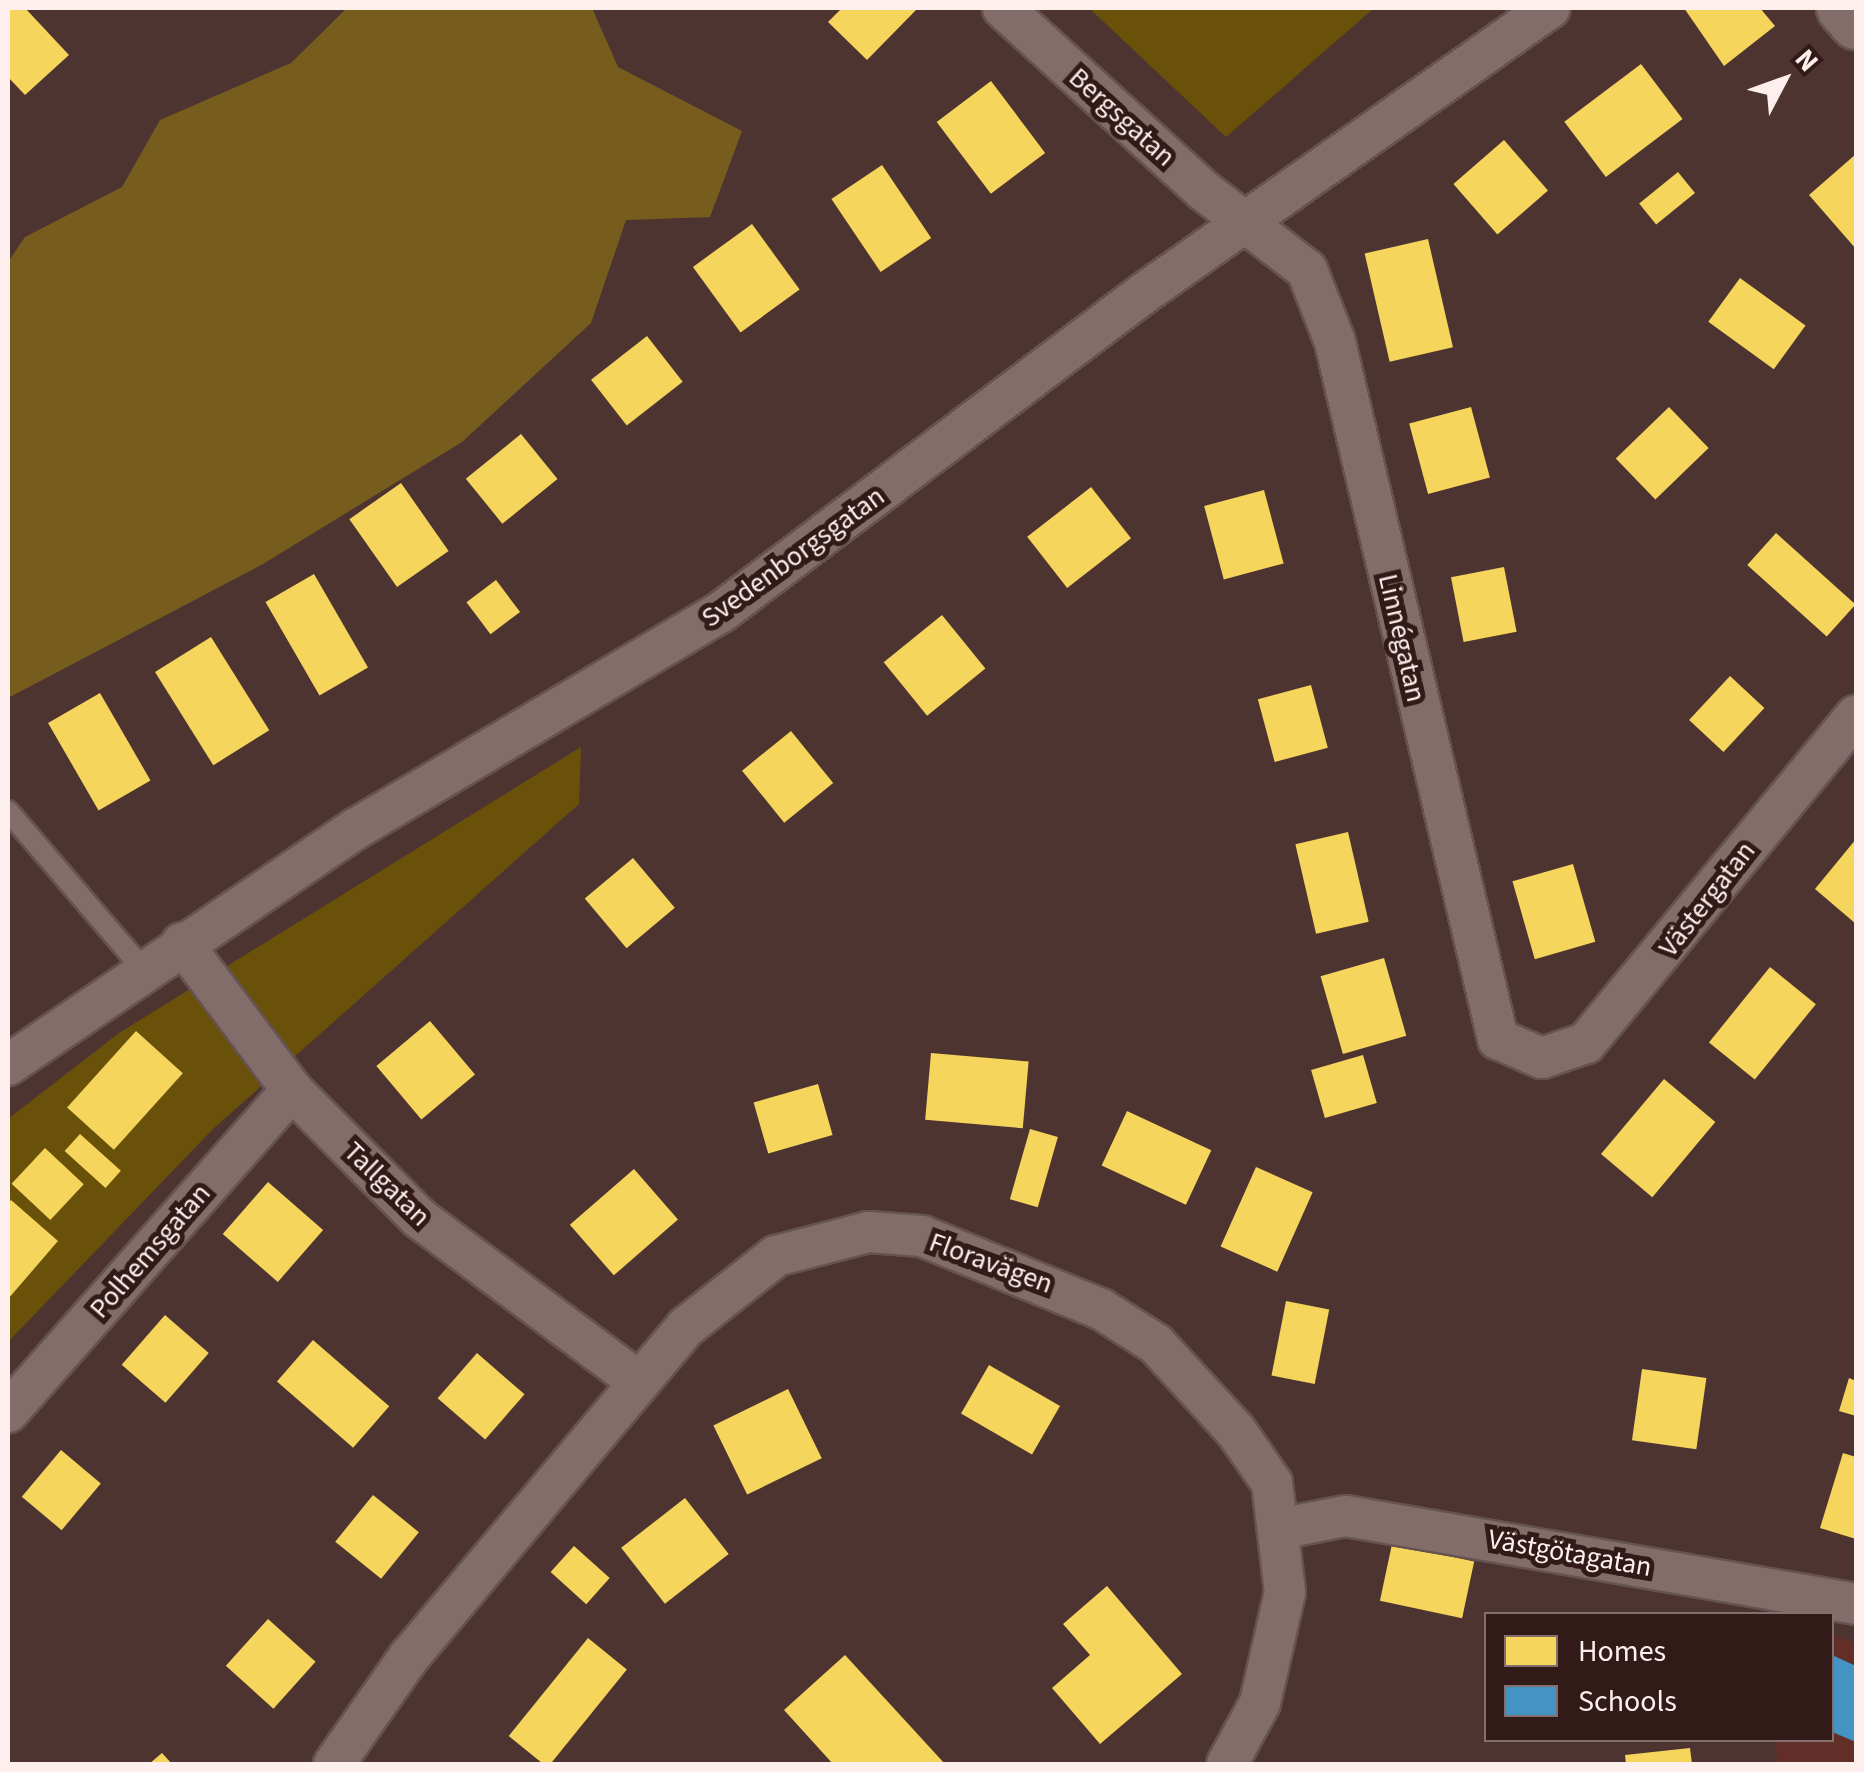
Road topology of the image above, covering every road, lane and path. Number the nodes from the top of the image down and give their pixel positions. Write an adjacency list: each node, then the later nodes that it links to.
1 (1003, 8): 5 (street, Bergsgatan)
2 (1550, 8): 5 (street, Svedenborgsgatan)
3 (1843, 8): 4 (street)
4 (1856, 23)
5 (1244, 222): 8 (street, Svedenborgsgatan); 10 (street, Linnégatan)
6 (1856, 716): 10 (street, Västergatan)
7 (8, 811): 9 (lane)
8 (182, 943): 9 (street, Svedenborgsgatan); 12 (street, Tallgatan)
9 (142, 968): 11 (street, Svedenborgsgatan)
10 (1542, 1058)
11 (8, 1065)
12 (292, 1090): 13 (street, Tallgatan); 14 (street, Polhemsgatan)
13 (636, 1380): 15 (street, Floravägen); 17 (street, Floravägen)
14 (8, 1412)
15 (1284, 1528): 16 (street, Västgötagatan); 18 (street, Floravägen)
16 (1856, 1604)
17 (334, 1764)
18 (1228, 1764)

